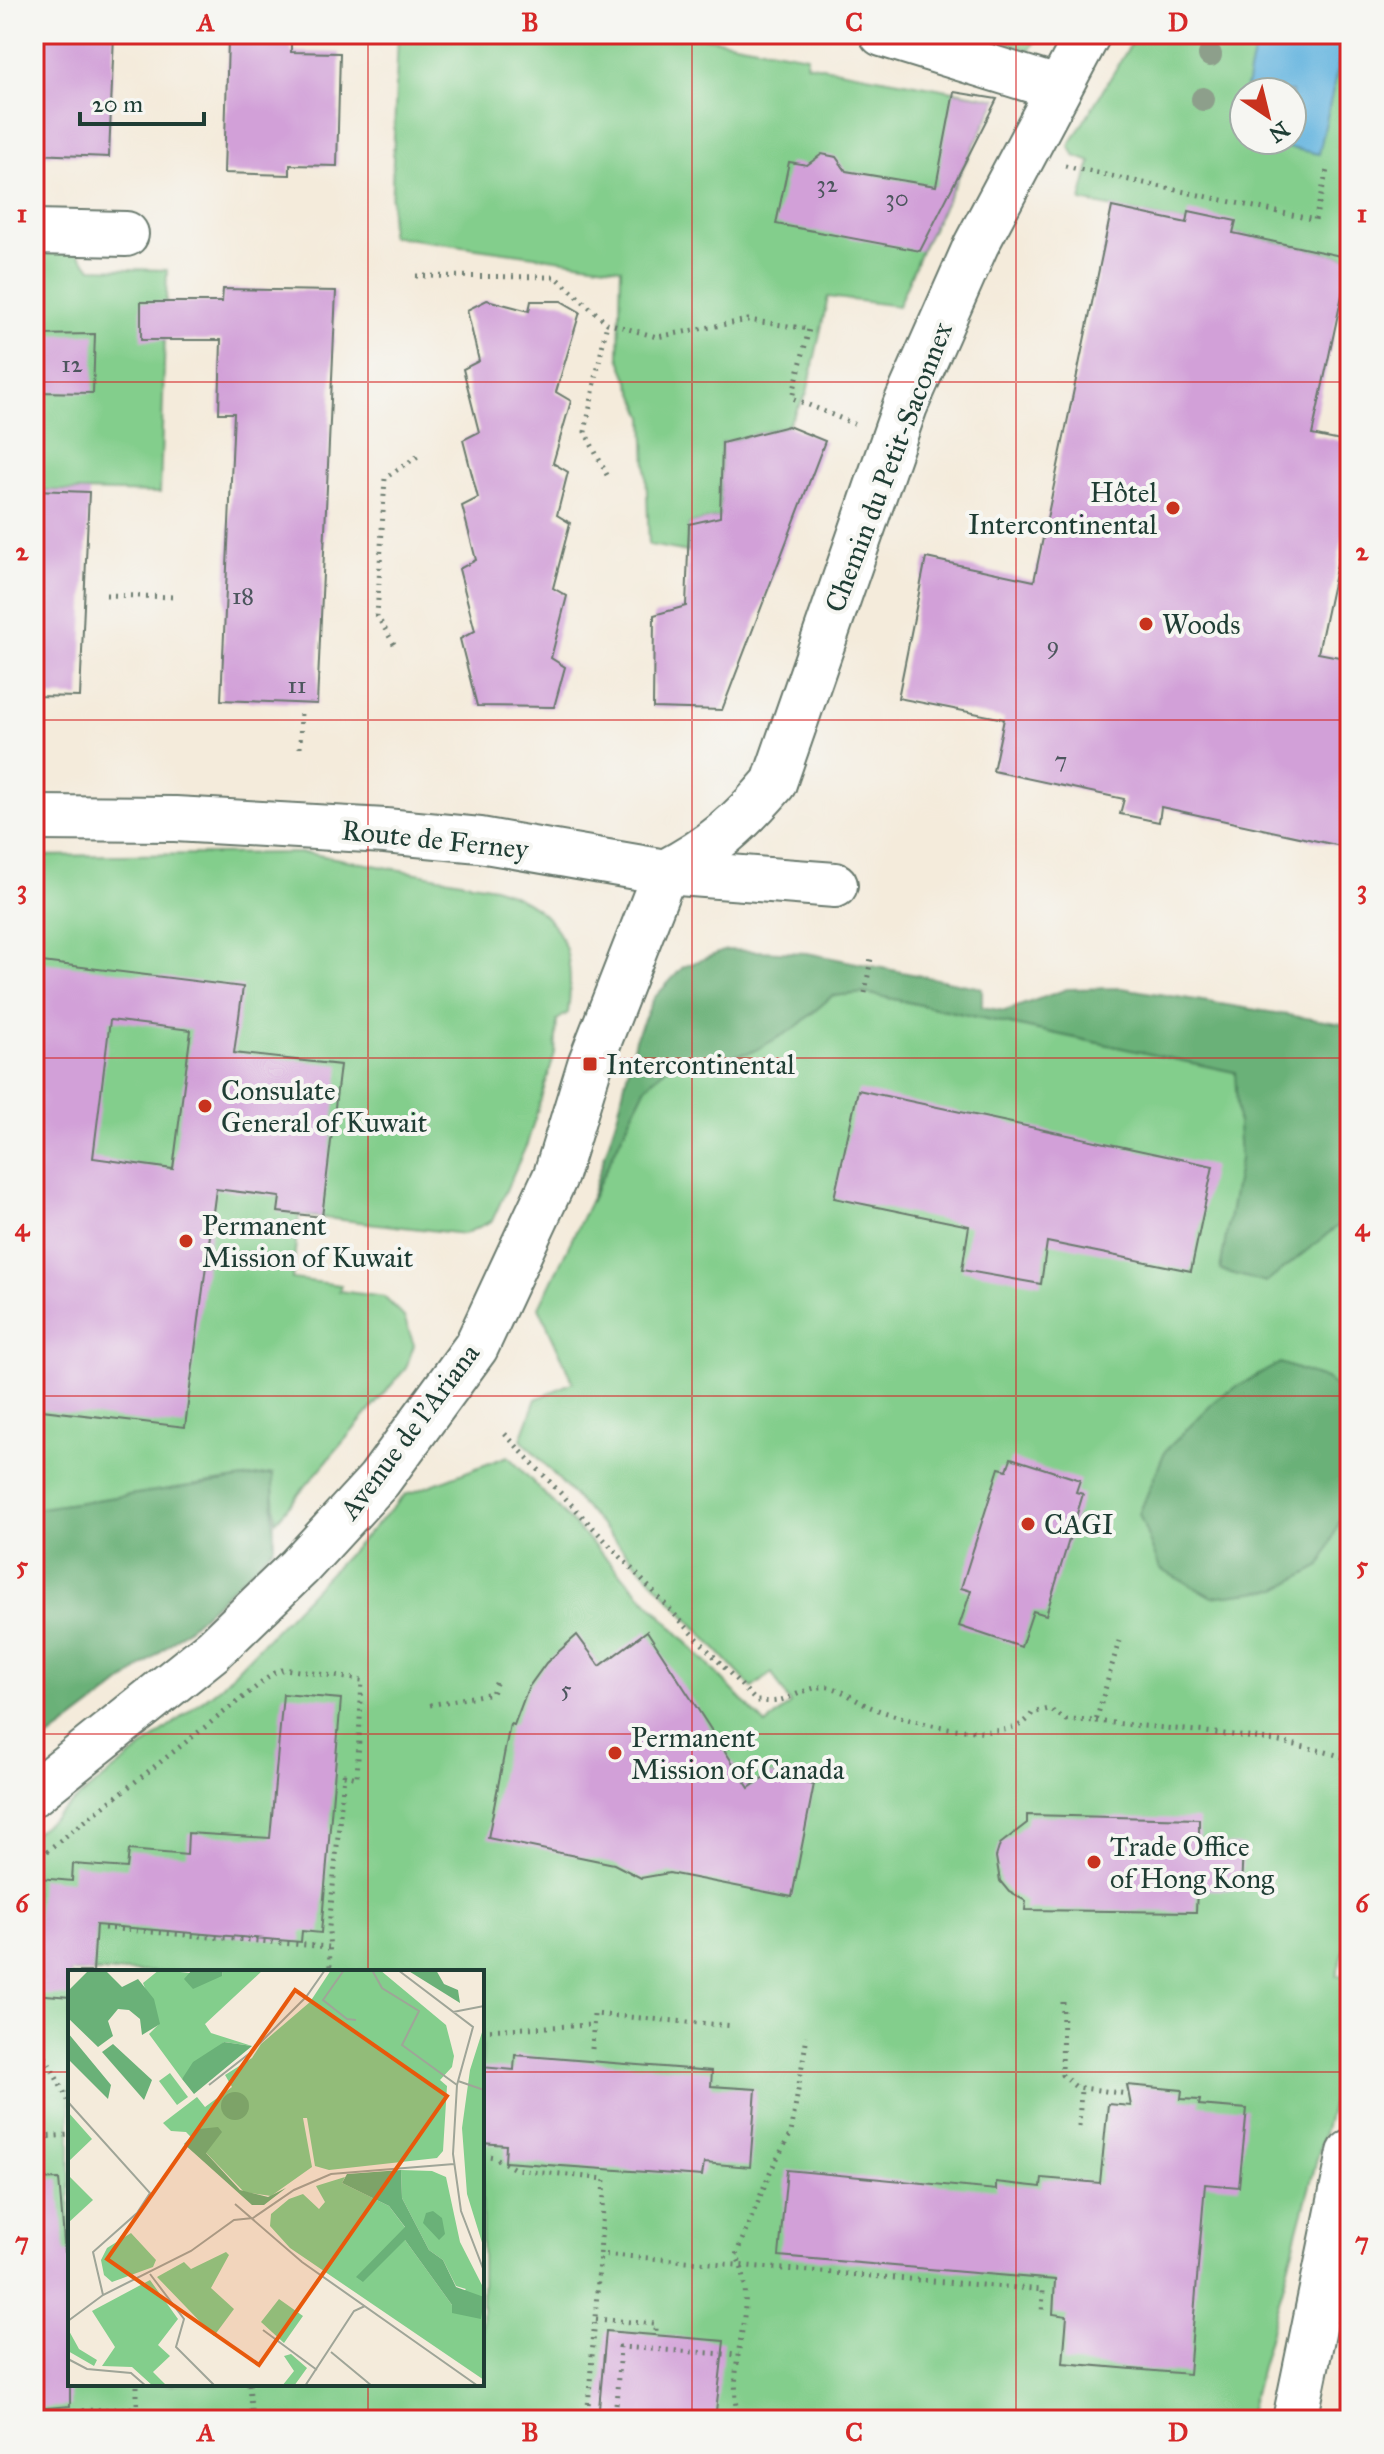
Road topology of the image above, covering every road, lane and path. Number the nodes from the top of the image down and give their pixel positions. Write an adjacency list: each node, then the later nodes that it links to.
1 (882, 34): 3 (street)
2 (1088, 34): 3 (street, Chemin du Petit-Saconnex)
3 (1057, 88): 19 (street, Chemin du Petit-Saconnex)
4 (1053, 163): 5 (path)
5 (1327, 170)
6 (34, 232): 7 (street)
7 (126, 234)
8 (416, 276): 9 (path)
9 (607, 323): 10 (path); 12 (path)
10 (862, 428)
11 (418, 456): 15 (path)
12 (607, 475)
13 (106, 595): 14 (path)
14 (176, 597)
15 (394, 644)
16 (301, 710): 17 (path)
17 (300, 748)
18 (34, 818): 19 (street, Route de Ferney)
19 (665, 872): 20 (street, Route de Ferney); 29 (street, Avenue de l'Ariana)
20 (835, 885)
21 (871, 958): 22 (path)
22 (865, 993)
23 (505, 1434): 27 (path)
24 (1119, 1641): 27 (path)
25 (497, 1681): 26 (path)
26 (430, 1705)
27 (1096, 1721): 28 (path)
28 (1350, 1759)
29 (34, 1793)
30 (34, 1861): 32 (path)
31 (104, 1928): 32 (path)
32 (329, 1947): 33 (path)
33 (330, 1970)
34 (1063, 2002): 41 (path)
35 (593, 2025): 36 (path); 37 (path); 40 (path)
36 (734, 2026)
37 (484, 2030)
38 (34, 2035): 43 (path)
39 (807, 2036): 50 (path)
40 (592, 2049)
41 (1081, 2088): 42 (path); 45 (path)
42 (1127, 2094)
43 (68, 2099)
44 (34, 2118): 46 (path)
45 (1079, 2126)
46 (68, 2135)
47 (1350, 2153): 64 (street)
48 (484, 2155): 49 (path)
49 (600, 2254): 50 (path); 52 (path)
50 (742, 2266): 51 (path); 54 (path)
51 (1042, 2315)
52 (596, 2319): 53 (path); 61 (path)
53 (655, 2335)
54 (739, 2355): 62 (path); 63 (path)
55 (137, 2386): 57 (path)
56 (249, 2386): 60 (path)
57 (136, 2408): 58 (path); 59 (path)
58 (34, 2413)
59 (137, 2420)
60 (252, 2420)
61 (587, 2420)
62 (615, 2420)
63 (741, 2420)
64 (1295, 2420)

